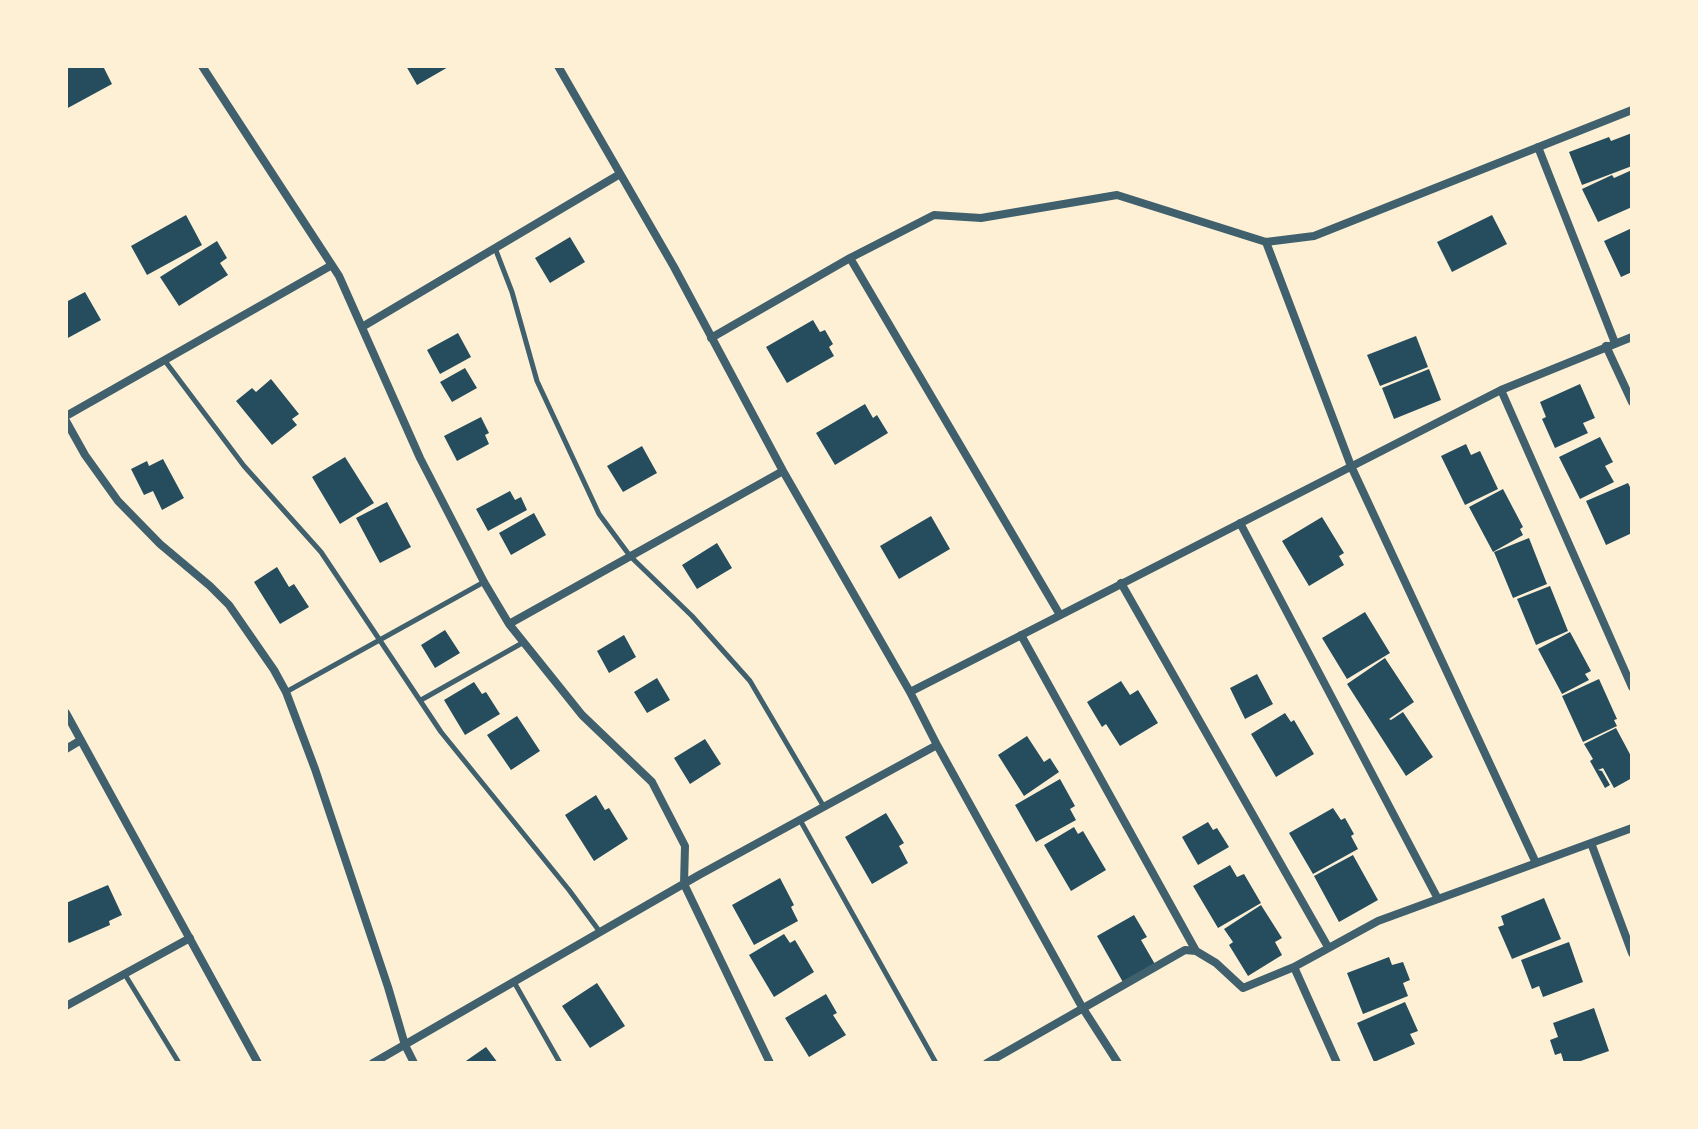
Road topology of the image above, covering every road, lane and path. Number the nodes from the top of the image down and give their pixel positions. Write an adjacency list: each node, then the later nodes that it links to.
1 (202, 66): 9 (street)
2 (558, 66): 5 (street)
3 (1632, 110): 4 (street)
4 (1538, 147): 6 (street); 13 (street)
5 (620, 174): 7 (street); 12 (street)
6 (1266, 242): 8 (street); 18 (street)
7 (495, 248): 10 (street); 21 (lane)
8 (850, 258): 12 (street); 24 (street)
9 (332, 265): 10 (street); 14 (street)
10 (362, 327): 22 (street)
11 (1632, 337): 13 (street)
12 (711, 338): 19 (street)
13 (1610, 344): 15 (street); 16 (street)
14 (164, 360): 17 (street); 27 (lane)
15 (1501, 390): 18 (street); 29 (street)
16 (1632, 402)
17 (66, 419): 30 (street)
18 (1351, 466): 20 (street); 41 (street)
19 (783, 471): 21 (street); 31 (street)
20 (1240, 523): 23 (street); 43 (street)
21 (630, 556): 25 (street); 37 (lane)
22 (484, 582): 25 (street); 27 (lane)
23 (1121, 583): 24 (street); 46 (street)
24 (1060, 615): 26 (street)
25 (509, 624): 28 (street)
26 (1021, 635): 31 (street); 47 (street)
27 (381, 639): 30 (lane); 32 (lane)
28 (524, 642): 32 (lane); 42 (street)
29 (1632, 687)
30 (286, 692): 54 (street)
31 (910, 692): 35 (street)
32 (421, 700): 44 (lane)
33 (66, 713): 34 (street)
34 (81, 740): 36 (street); 45 (street)
35 (937, 745): 37 (street); 53 (street)
36 (66, 749)
37 (824, 807): 38 (street)
38 (800, 820): 42 (street); 61 (lane)
39 (1632, 828): 40 (street)
40 (1591, 843): 41 (street); 48 (street)
41 (1536, 863): 43 (street)
42 (684, 884): 44 (street); 60 (street)
43 (1438, 899): 46 (street)
44 (600, 932): 51 (street)
45 (190, 938): 50 (street); 56 (street)
46 (1328, 947): 49 (street)
47 (1196, 951): 49 (street); 53 (street)
48 (1632, 953)
49 (1294, 967): 64 (street)
50 (124, 973): 52 (street); 55 (lane)
51 (514, 982): 54 (street); 59 (lane)
52 (66, 1006)
53 (1082, 1007): 62 (street); 63 (street)
54 (405, 1045): 57 (street); 58 (street)
55 (179, 1063)
56 (258, 1063)
57 (373, 1063)
58 (414, 1063)
59 (560, 1063)
60 (770, 1063)
61 (936, 1063)
62 (987, 1063)
63 (1118, 1063)
64 (1337, 1063)

